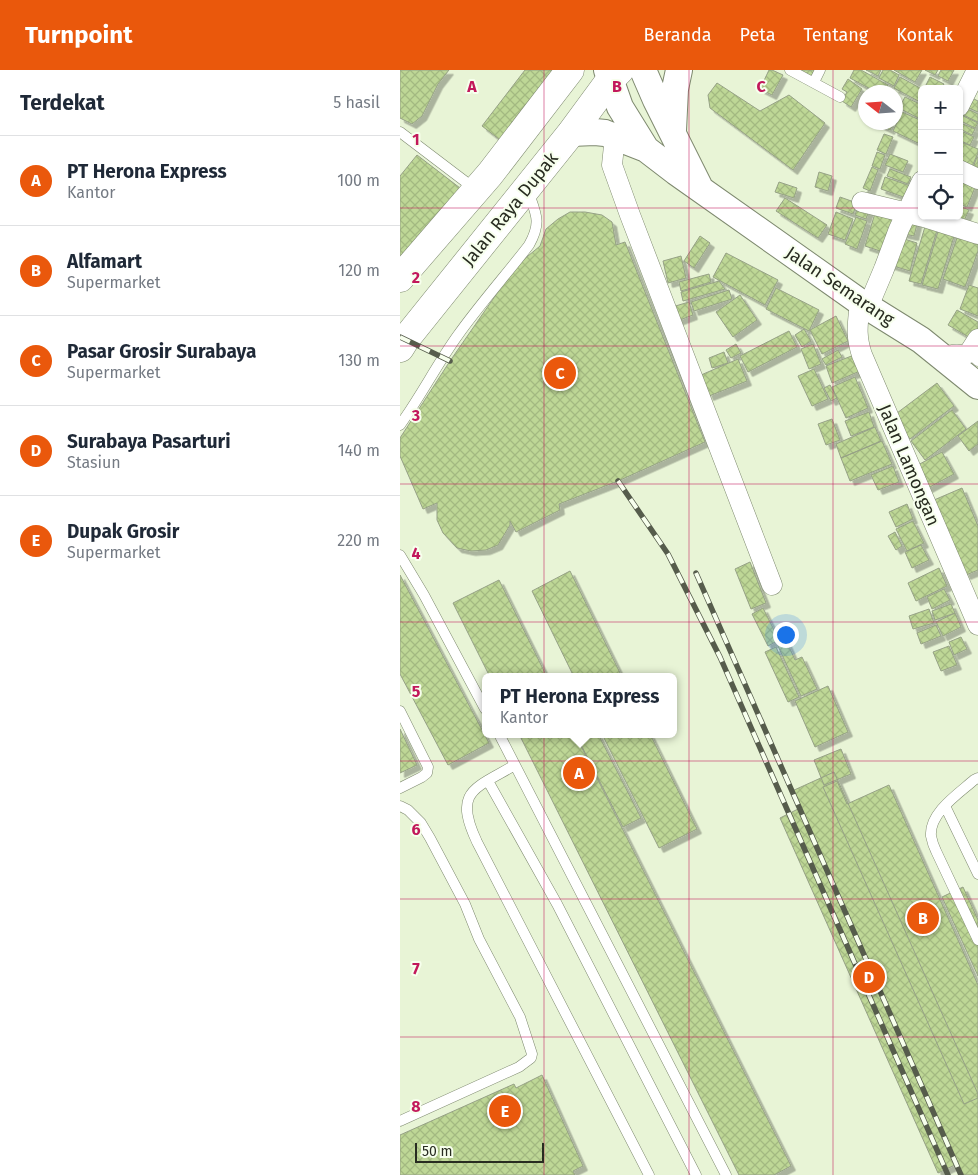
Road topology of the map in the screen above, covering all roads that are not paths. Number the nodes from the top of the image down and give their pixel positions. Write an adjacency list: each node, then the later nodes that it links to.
1 (570, 70): 19 (main road)
2 (643, 70): 13 (street, Jalan Semarang)
3 (679, 70): 13 (street)
4 (790, 70): 8 (lane)
5 (820, 70): 8 (lane)
6 (977, 70): 10 (street)
7 (612, 74): 12 (main road, Jalan Raya Dupak); 15 (street, Jalan Semarang)
8 (814, 82): 9 (lane)
9 (840, 97)
10 (963, 98)
11 (400, 132): 19 (lane)
12 (571, 133): 14 (street); 18 (main road, Jalan Raya Dupak)
13 (673, 133): 20 (street, Jalan Semarang)
14 (615, 136): 15 (street); 33 (street)
15 (646, 149): 20 (street, Jalan Semarang)
16 (963, 172): 17 (street)
17 (978, 179)
18 (527, 188): 27 (main road, Jalan Raya Dupak); 31 (lane)
19 (476, 189): 25 (main road)
20 (700, 189): 26 (street, Jalan Semarang)
21 (918, 189): 23 (street, Jalan Lamongan)
22 (862, 202): 23 (street)
23 (905, 213): 24 (street); 26 (street, Jalan Lamongan)
24 (978, 234)
25 (400, 278)
26 (864, 304): 29 (street, Jalan Semarang); 34 (street, Jalan Lamongan)
27 (400, 348)
28 (975, 351): 29 (lane)
29 (939, 354): 30 (street, Jalan Semarang)
30 (978, 386)
31 (400, 425)
32 (400, 555): 35 (lane)
33 (772, 585)
34 (978, 625)
35 (482, 703)
36 (400, 711): 41 (lane)
37 (501, 738): 38 (lane)
38 (515, 765): 39 (lane); 49 (lane)
39 (488, 781): 47 (lane); 48 (lane)
40 (977, 782): 43 (lane)
41 (400, 788)
42 (400, 806): 46 (lane)
43 (945, 806): 44 (lane); 45 (lane)
44 (978, 874)
45 (978, 940)
46 (400, 1121)
47 (649, 1175)
48 (696, 1175)
49 (726, 1175)

